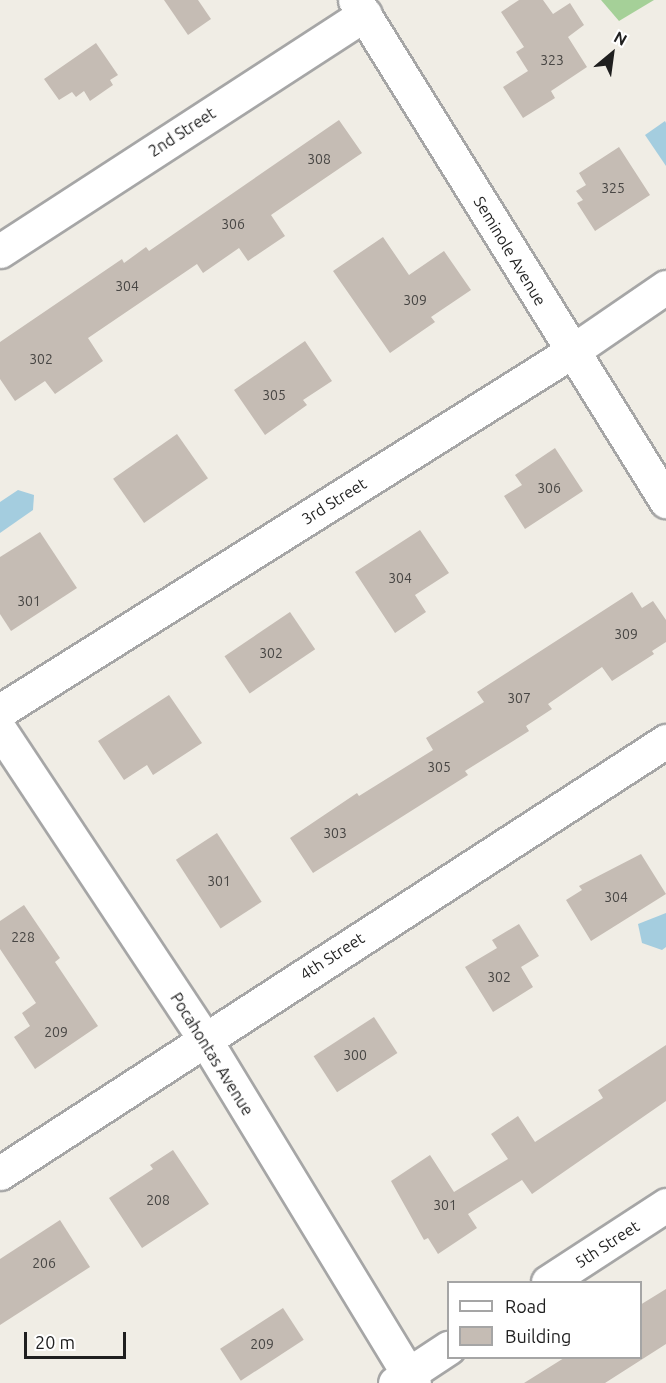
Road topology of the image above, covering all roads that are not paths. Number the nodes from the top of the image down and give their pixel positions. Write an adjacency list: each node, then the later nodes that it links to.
1 (360, 7): 2 (street, 2nd Street); 4 (street, Seminole Avenue)
2 (0, 251)
3 (666, 287): 4 (street, 3rd Street)
4 (571, 351): 5 (street, Seminole Avenue); 6 (street, 3rd Street)
5 (666, 501)
6 (0, 711)
7 (0, 730): 9 (street, Pocahontas Avenue)
8 (666, 741): 9 (street, 4th Street)
9 (204, 1038): 10 (street, 4th Street); 14 (street, Pocahontas Avenue)
10 (0, 1173)
11 (666, 1205): 12 (street, 5th Street)
12 (550, 1281)
13 (447, 1349): 14 (street)
14 (406, 1380)

